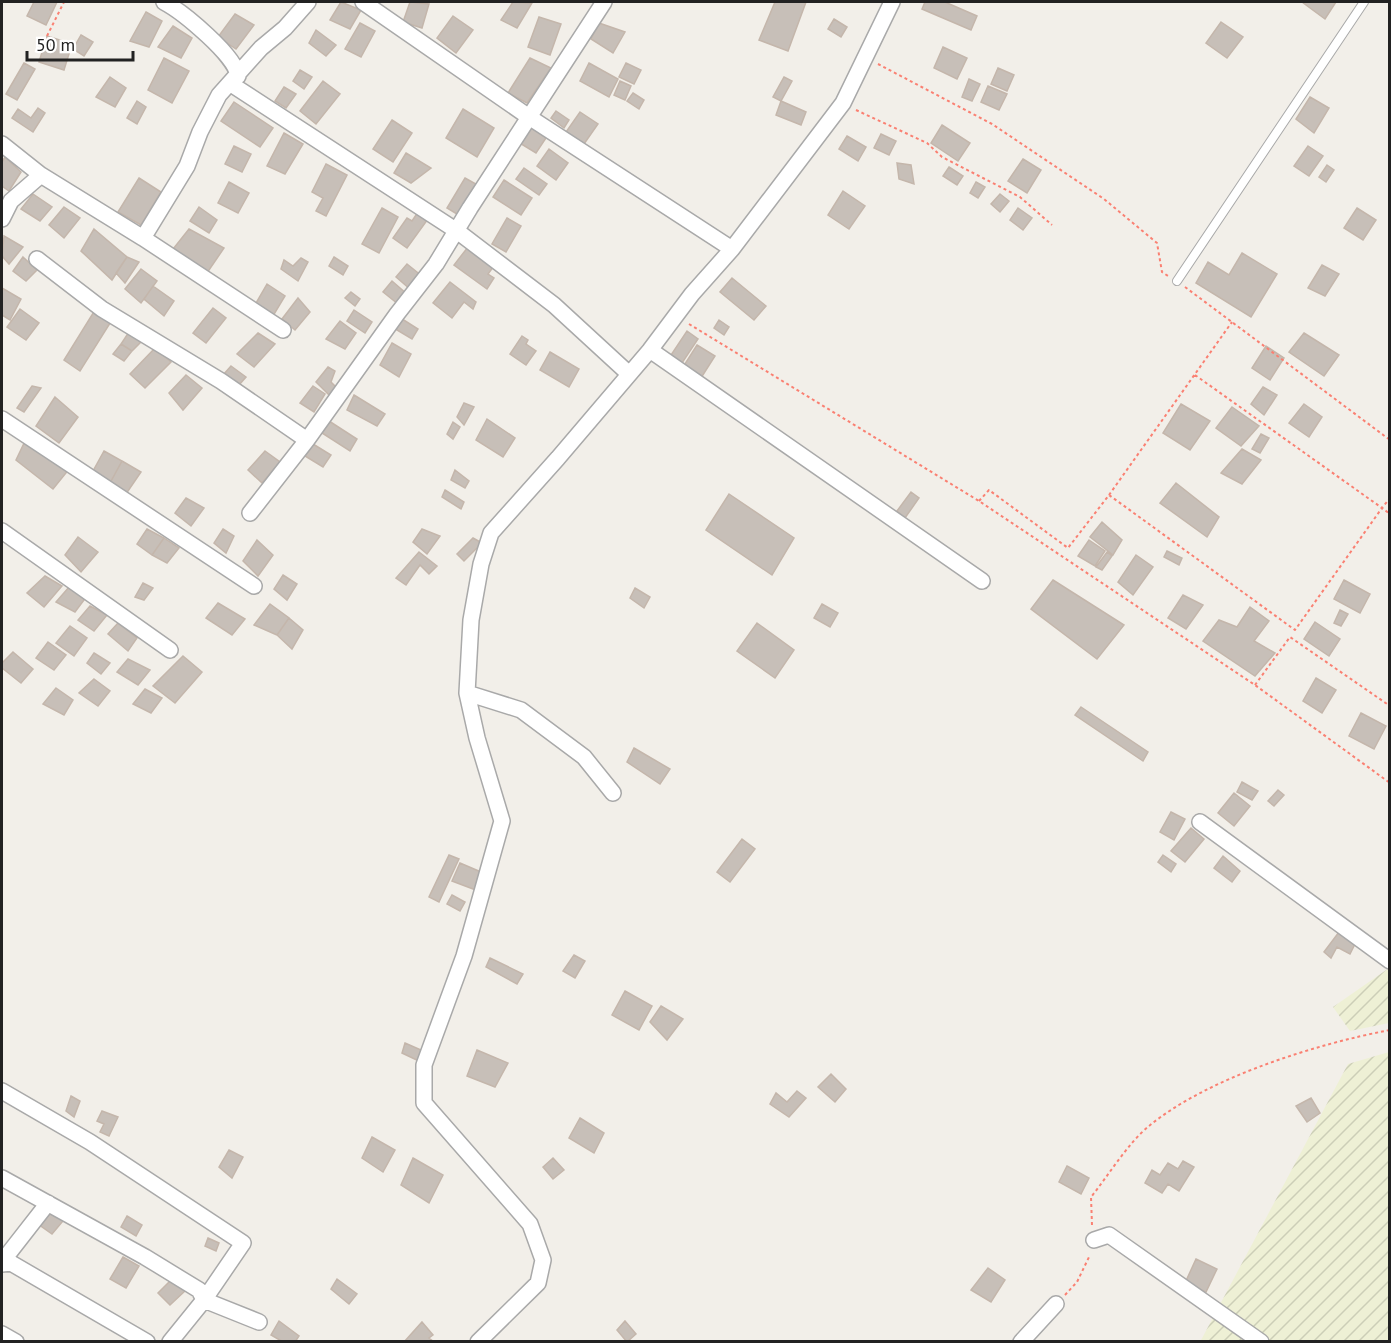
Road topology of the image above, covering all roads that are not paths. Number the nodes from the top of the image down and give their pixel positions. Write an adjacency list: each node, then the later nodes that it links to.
1 (164, 2): 7 (street)
2 (308, 2): 7 (street)
3 (363, 2): 8 (street)
4 (604, 2): 8 (street)
5 (892, 2): 14 (street)
6 (1364, 2): 16 (lane)
7 (234, 80): 12 (street); 13 (street)
8 (529, 117): 12 (street); 14 (street)
9 (2, 144): 10 (street)
10 (41, 175): 11 (street); 13 (street)
11 (2, 219)
12 (458, 231): 19 (street); 21 (street)
13 (143, 238): 17 (street)
14 (732, 249): 18 (street)
15 (37, 259): 21 (street)
16 (1177, 281)
17 (283, 330)
18 (650, 350): 19 (street); 24 (street)
19 (628, 374): 27 (street)
20 (2, 419): 25 (street)
21 (308, 440): 22 (street)
22 (250, 513)
23 (2, 531): 26 (street)
24 (982, 581)
25 (255, 586)
26 (170, 651)
27 (467, 693): 28 (street); 43 (street)
28 (613, 793)
29 (1200, 822): 30 (street)
30 (1389, 961)
31 (2, 1091): 36 (street)
32 (2, 1178): 33 (street)
33 (48, 1203): 35 (street); 36 (street)
34 (1094, 1240): 45 (street)
35 (2, 1263): 41 (street)
36 (204, 1300): 38 (street); 42 (street)
37 (1056, 1304): 44 (street)
38 (259, 1322)
39 (2, 1334): 40 (street)
40 (16, 1341)
41 (147, 1341)
42 (170, 1341)
43 (478, 1341)
44 (1021, 1341)
45 (1261, 1341)

